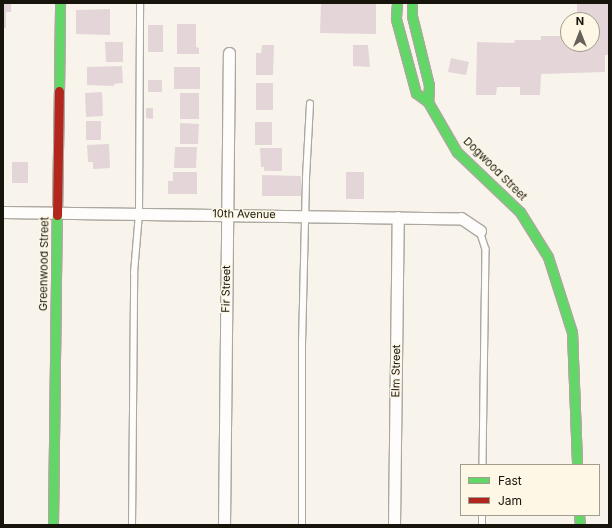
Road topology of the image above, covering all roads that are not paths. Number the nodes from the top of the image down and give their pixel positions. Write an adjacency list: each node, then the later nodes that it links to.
1 (60, 3): 9 (main road, Greenwood Street)
2 (140, 3): 10 (lane)
3 (397, 3): 6 (main road, Dogwood Street)
4 (412, 3): 6 (main road)
5 (229, 53): 11 (street, Fir Street)
6 (428, 102): 16 (main road, Dogwood Street)
7 (310, 104): 12 (lane)
8 (3, 212): 9 (street, 10th Avenue)
9 (57, 212): 10 (street, 10th Avenue); 17 (main road, Greenwood Street)
10 (140, 213): 11 (street, 10th Avenue); 18 (lane)
11 (227, 214): 12 (street, 10th Avenue); 19 (street, Fir Street)
12 (305, 215): 13 (street, 10th Avenue); 20 (lane)
13 (398, 217): 14 (street, 10th Avenue); 21 (street, Elm Street)
14 (480, 231): 15 (lane)
15 (483, 464)
16 (577, 464)
17 (53, 525)
18 (132, 525)
19 (224, 525)
20 (302, 525)
21 (394, 525)

